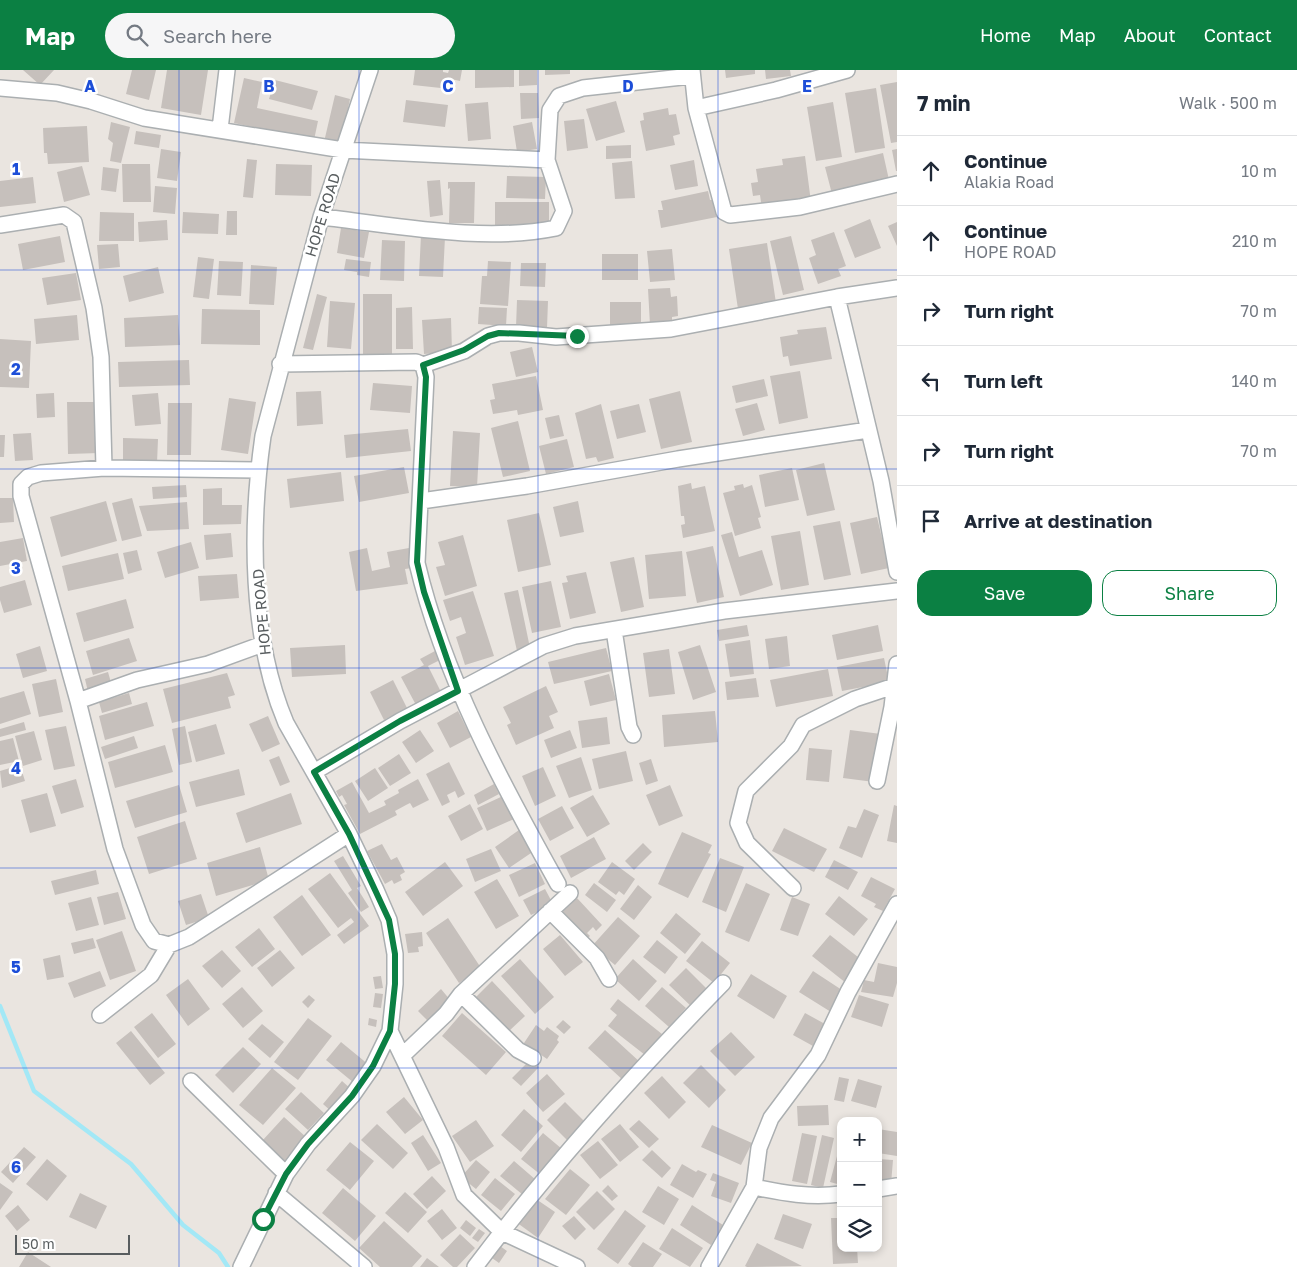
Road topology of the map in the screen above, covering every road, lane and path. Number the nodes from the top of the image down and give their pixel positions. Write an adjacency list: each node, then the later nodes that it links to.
1 (227, 70): 7 (street)
2 (370, 70): 8 (street, HOPE ROAD)
3 (847, 70): 6 (street)
4 (691, 73): 6 (street); 9 (street)
5 (0, 88): 7 (street)
6 (696, 108): 10 (street)
7 (220, 129): 8 (street)
8 (343, 150): 9 (street); 11 (street, HOPE ROAD)
9 (547, 160): 11 (street)
10 (897, 184)
11 (320, 217): 15 (street, HOPE ROAD)
12 (0, 225): 18 (street)
13 (897, 288): 14 (street)
14 (837, 297): 16 (street); 17 (street)
15 (280, 364): 16 (street); 19 (street, HOPE ROAD)
16 (423, 365): 20 (street)
17 (868, 430): 20 (street); 21 (street)
18 (104, 468): 19 (street); 28 (street)
19 (258, 470): 24 (street, HOPE ROAD)
20 (421, 501): 27 (street)
21 (897, 572)
22 (897, 591): 23 (street)
23 (614, 630): 27 (street); 29 (street)
24 (262, 644): 28 (street); 30 (street, HOPE ROAD)
25 (897, 664): 26 (street)
26 (894, 686): 31 (street); 34 (street)
27 (458, 691): 30 (street); 33 (street)
28 (78, 701): 38 (street)
29 (633, 735)
30 (314, 772): 32 (street, HOPE ROAD)
31 (877, 781)
32 (349, 834): 38 (street); 43 (street, HOPE ROAD)
33 (558, 884)
34 (793, 888)
35 (570, 893): 37 (street)
36 (897, 904): 49 (street)
37 (550, 911): 39 (street); 41 (street)
38 (169, 945): 42 (street)
39 (609, 979)
40 (723, 983): 53 (street)
41 (462, 994): 44 (street); 45 (street)
42 (100, 1015)
43 (390, 1031): 44 (street); 47 (street, HOPE ROAD)
44 (402, 1056): 53 (street)
45 (533, 1058)
46 (191, 1081): 47 (street)
47 (286, 1174): 51 (street, HOPE ROAD)
48 (897, 1186): 50 (street)
49 (754, 1187): 52 (street); 58 (street)
50 (882, 1188)
51 (276, 1193): 54 (street, HOPE ROAD); 55 (street)
52 (837, 1194)
53 (502, 1232): 56 (street); 57 (street)
54 (242, 1265)
55 (364, 1267)
56 (475, 1267)
57 (577, 1267)
58 (709, 1267)

